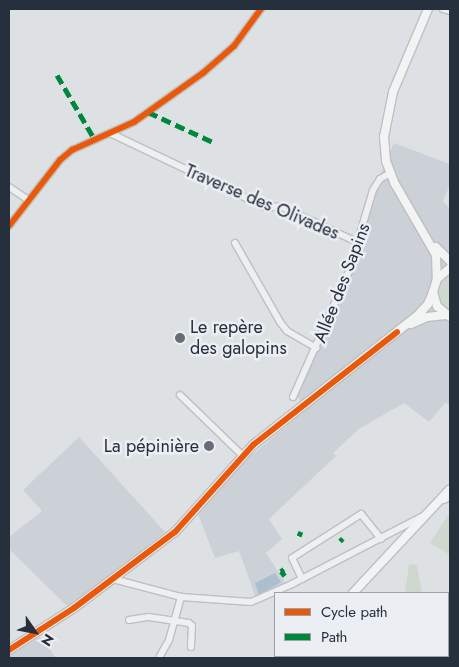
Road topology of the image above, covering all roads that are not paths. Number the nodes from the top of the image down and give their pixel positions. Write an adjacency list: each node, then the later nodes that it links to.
1 (261, 9): 5 (street)
2 (427, 9): 6 (main road)
3 (442, 9): 4 (street)
4 (450, 11)
5 (112, 134): 8 (street); 12 (street, Traverse des Olivades)
6 (390, 173): 10 (main road); 12 (street, Allée des Sapins)
7 (9, 187): 8 (street)
8 (28, 200): 9 (street)
9 (9, 226)
10 (428, 237): 13 (main road); 15 (main road)
11 (236, 243): 19 (street)
12 (359, 243): 19 (street, Allée des Sapins)
13 (450, 261)
14 (450, 268): 15 (main road)
15 (437, 279): 16 (main road)
16 (433, 292): 17 (main road); 18 (main road)
17 (449, 316): 18 (main road)
18 (397, 332): 22 (main road)
19 (317, 348): 21 (street, Allée des Sapins)
20 (180, 395): 22 (street)
21 (293, 397)
22 (242, 455): 29 (main road)
23 (450, 491): 24 (main road); 25 (main road)
24 (447, 498): 31 (main road)
25 (426, 514): 26 (street); 28 (main road)
26 (398, 530): 27 (street); 28 (street)
27 (381, 539): 30 (street); 30 (street)
28 (400, 541): 31 (main road)
29 (113, 579): 33 (street); 37 (main road)
30 (302, 579): 33 (street)
31 (362, 584): 32 (main road)
32 (354, 592)
33 (181, 597): 35 (street)
34 (129, 620): 35 (street)
35 (175, 620): 36 (street); 38 (street)
36 (191, 647)
37 (9, 650)
38 (159, 658)

